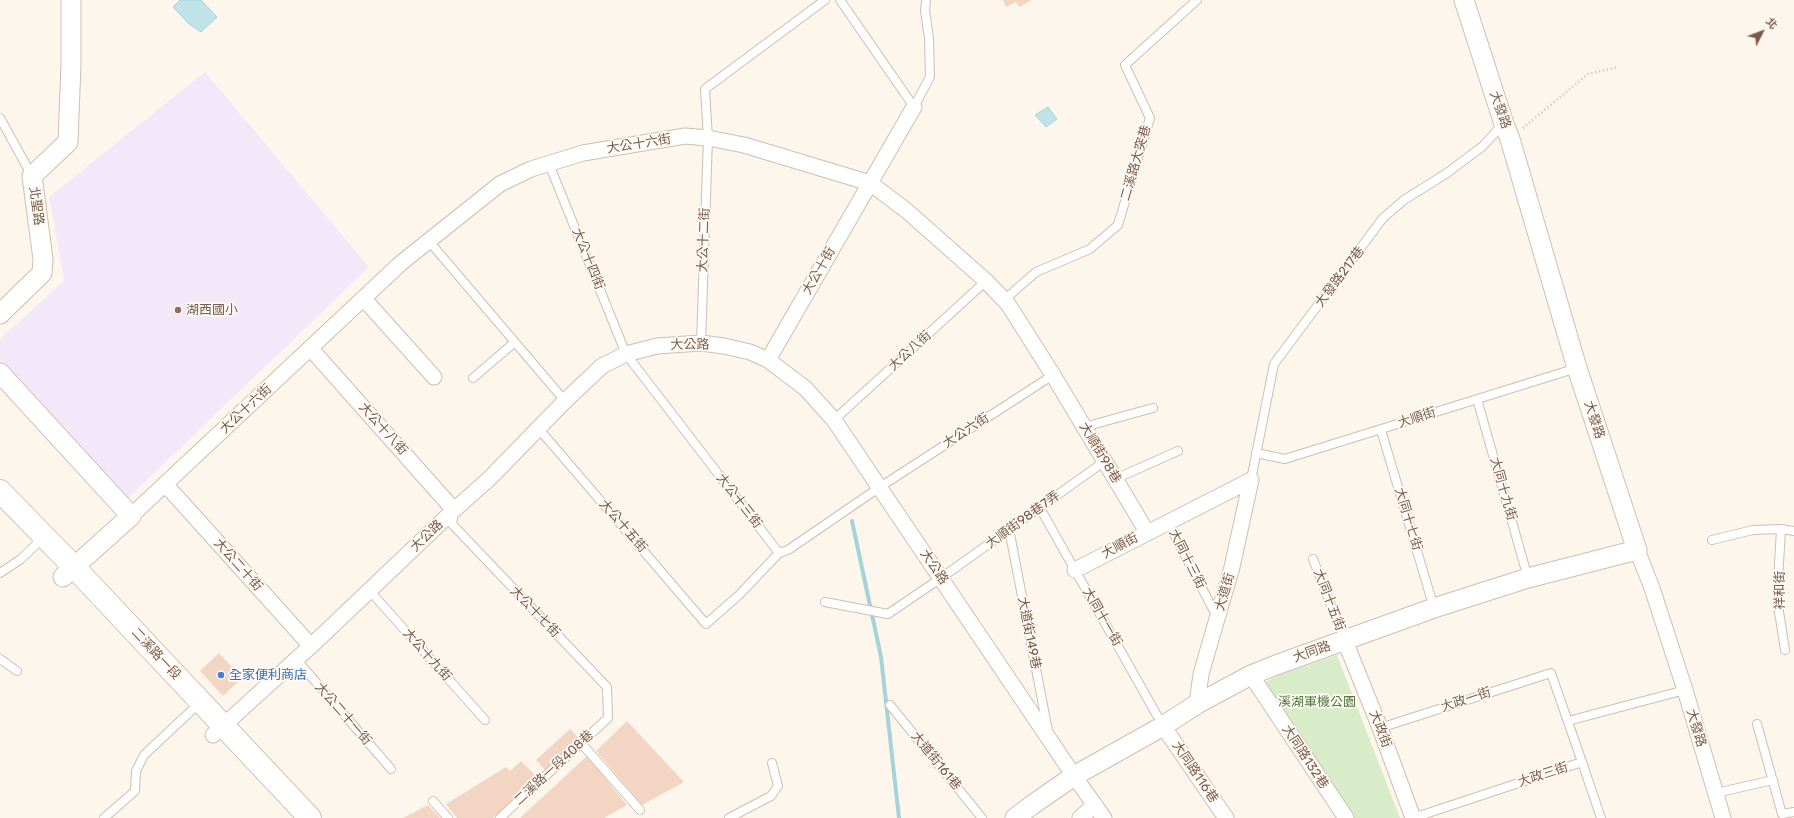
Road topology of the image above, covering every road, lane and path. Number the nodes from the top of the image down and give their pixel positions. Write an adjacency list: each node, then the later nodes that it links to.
1 (71, 0): 13 (street, 北聖路)
2 (825, 0): 11 (lane, 大公十二街)
3 (840, 0): 8 (lane)
4 (926, 0): 8 (lane)
5 (1197, 0): 18 (lane, 二溪路大突巷)
6 (1464, 0): 10 (street, 大發路)
7 (1618, 67): 10 (path)
8 (914, 107): 14 (street, 大公十街)
9 (0, 118): 13 (lane)
10 (1507, 131): 25 (street, 大發路); 38 (lane, 大發路217巷)
11 (708, 138): 12 (street, 大公十六街); 14 (street, 大公十六街); 21 (lane, 大公十二街)
12 (549, 164): 15 (street, 大公十六街); 23 (lane, 大公十四街)
13 (32, 176): 19 (street, 北聖路)
14 (870, 183): 16 (street); 24 (street, 大公十街)
15 (428, 240): 17 (street, 大公十六街); 20 (lane)
16 (986, 281): 18 (street); 33 (lane, 大公八街)
17 (364, 298): 22 (street, 大公十六街); 28 (street)
18 (1004, 300): 27 (street)
19 (0, 314)
20 (515, 342): 29 (lane); 31 (lane)
21 (701, 343): 23 (street, 大公路); 24 (street, 大公路)
22 (311, 349): 42 (street, 大公十六街); 47 (street, 大公十八街)
23 (626, 354): 31 (street, 大公路); 57 (lane, 大公十三街)
24 (768, 360): 33 (street, 大公路)
25 (1577, 368): 30 (lane, 大順街); 56 (street, 大發路)
26 (0, 374): 48 (street)
27 (1053, 375): 34 (street, 大順街98巷); 43 (lane, 大公六街)
28 (434, 377)
29 (473, 378)
30 (1477, 399): 36 (lane, 大順街); 63 (lane, 大同十九街)
31 (565, 401): 35 (street, 大公路)
32 (1153, 408): 34 (lane)
33 (834, 420): 43 (street, 大公路)
34 (1084, 427): 39 (street, 大順街98巷)
35 (539, 429): 47 (street, 大公路); 57 (lane, 大公十五街)
36 (1381, 430): 38 (lane, 大順街); 66 (lane, 大同十七街)
37 (1178, 451): 40 (lane)
38 (1256, 453): 41 (lane, 大發路217巷)
39 (1105, 461): 40 (street, 大順街98巷); 46 (lane, 大順街98巷7弄)
40 (1115, 479): 53 (street, 大順街98巷)
41 (1250, 480): 49 (street, 大順街); 67 (street, 大道街)
42 (165, 484): 48 (street, 大公十六街); 69 (street, 大公二十街)
43 (880, 487): 57 (lane); 62 (street, 大公路)
44 (0, 491): 55 (main road, 二溪路一段)
45 (0, 508): 55 (main road, 二溪路一段)
46 (1040, 508): 50 (lane, 大順街98巷7弄); 59 (lane, 大同十一街)
47 (454, 510): 64 (street, 大公路); 80 (lane, 大公十七街)
48 (131, 516): 60 (street, 大公十六街)
49 (1168, 521): 53 (street, 大順街); 67 (lane, 大同十三街)
50 (1009, 529): 62 (lane, 大順街98巷7弄); 87 (lane, 大道街149巷)
51 (1781, 529): 52 (lane); 54 (lane); 70 (lane, 祥和街)
52 (1794, 531)
53 (1147, 532): 59 (street, 大順街)
54 (1712, 540)
55 (40, 542): 60 (main road, 二溪路一段); 61 (lane)
56 (1637, 550): 63 (street, 大同路); 76 (street, 大發路)
57 (779, 553)
58 (1313, 559): 68 (lane, 大同十五街)
59 (1075, 570): 84 (lane, 大同十一街)
60 (68, 572): 79 (main road, 二溪路一段); 86 (main road, 二溪路一段)
61 (0, 573)
62 (942, 578): 65 (lane, 大順街98巷7弄); 87 (street, 大公路)
63 (1528, 578): 66 (street, 大同路)
64 (369, 590): 69 (street, 大公路); 81 (lane, 大公十九街)
65 (825, 602)
66 (1434, 608): 68 (street, 大同路)
67 (1218, 618): 78 (street, 大道街)
68 (1345, 641): 75 (street, 大同路); 85 (street, 大政街)
69 (311, 646): 72 (street, 大公路)
70 (1785, 650)
71 (0, 659): 73 (lane)
72 (296, 659): 86 (street, 大公路); 91 (lane, 大公二十一街)
73 (17, 671)
74 (1551, 673): 82 (lane, 大政三街); 85 (lane, 大政一街)
75 (1251, 675): 78 (street, 大同路); 110 (street, 大同路132巷)
76 (1685, 690): 82 (lane); 94 (street, 大發路)
77 (890, 704): 105 (lane, 大道街161巷)
78 (1197, 704): 84 (street, 大同路)
79 (191, 712): 86 (main road, 二溪路一段); 99 (lane)
80 (608, 718): 88 (lane, 二溪路一段408巷)
81 (485, 720)
82 (1568, 721): 89 (lane, 大政三街)
83 (1757, 724): 93 (lane)
84 (1163, 726): 92 (street, 大同路); 109 (street, 大同路116巷)
85 (1380, 728): 111 (street, 大政街)
86 (219, 730): 100 (main road, 二溪路一段); 101 (main road, 二溪路一段)
87 (1049, 737): 92 (street, 大公路)
88 (581, 743): 97 (lane); 103 (lane, 二溪路一段408巷)
89 (1582, 762): 111 (lane, 大政三街); 112 (lane)
90 (772, 763): 104 (lane)
91 (391, 769)
92 (1074, 776): 96 (street, 大公路); 106 (street, 大同路)
93 (1772, 780): 94 (lane); 98 (lane)
94 (1716, 793): 113 (street, 大發路)
95 (433, 801): 102 (lane)
96 (1095, 805): 107 (street); 108 (street, 大公路)
97 (640, 810)
98 (1794, 812)
99 (104, 818)
100 (291, 818)
101 (310, 818)
102 (448, 818)
103 (500, 818)
104 (729, 818)
105 (982, 818)
106 (1015, 818)
107 (1080, 818)
108 (1104, 818)
109 (1226, 818)
110 (1346, 818)
111 (1413, 818)
112 (1600, 818)
113 (1723, 818)

